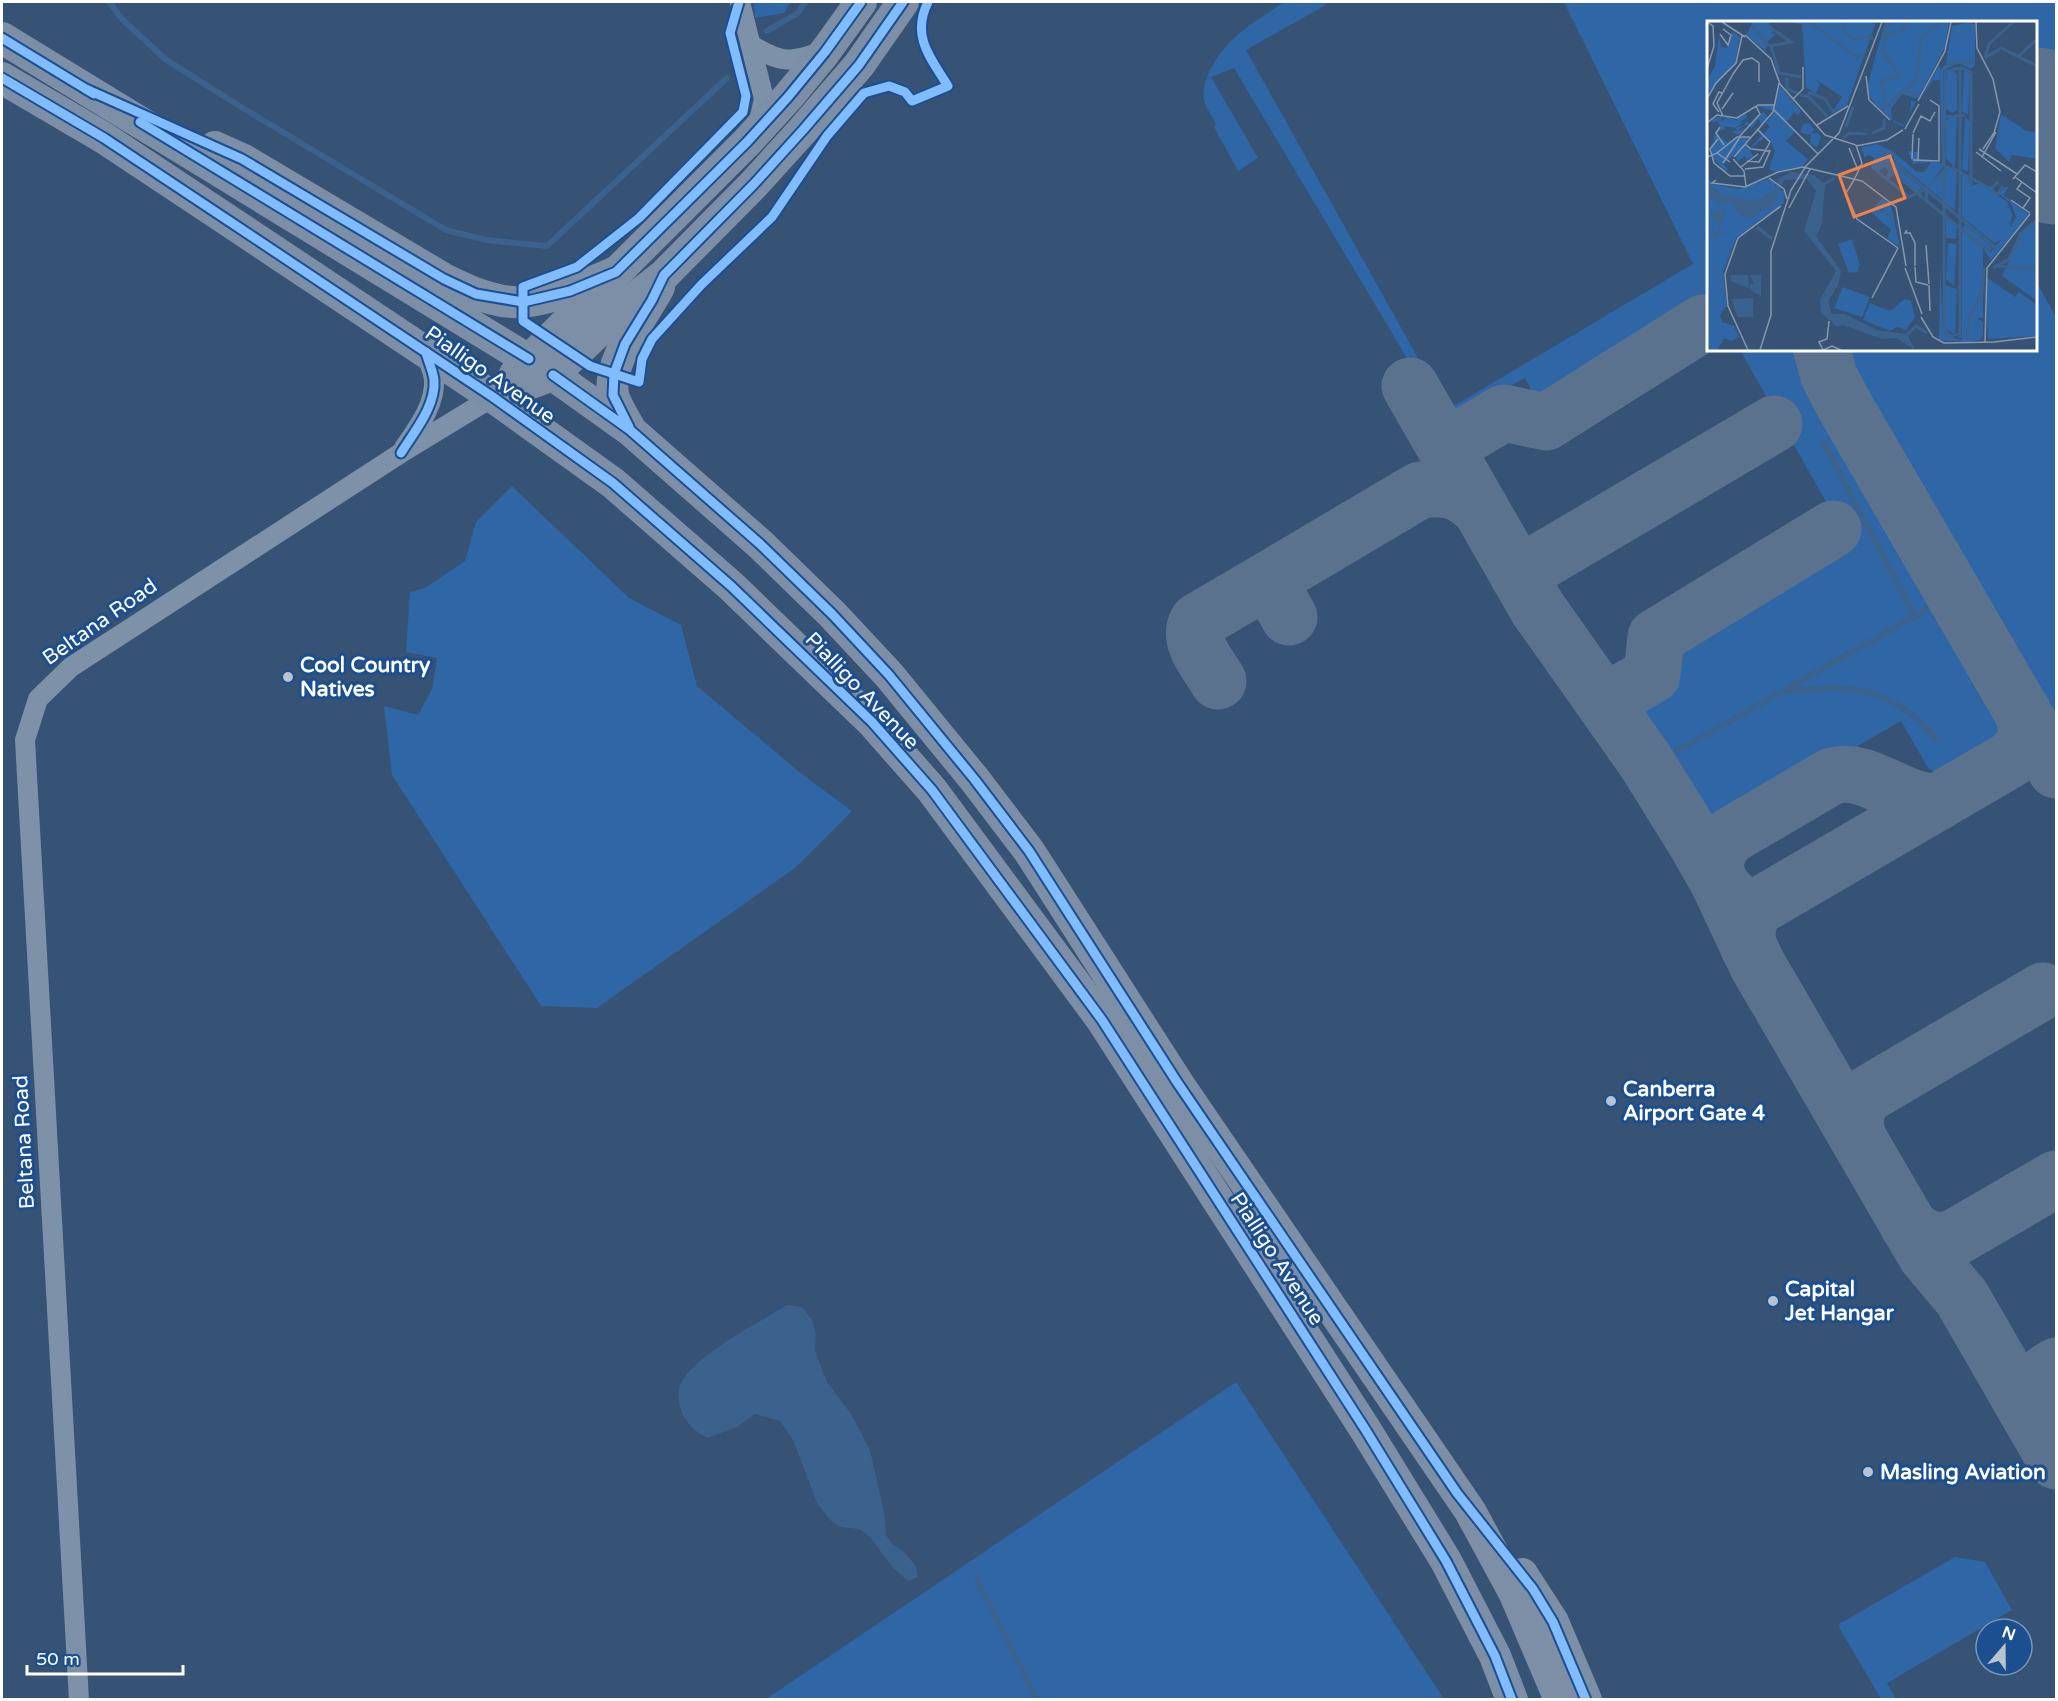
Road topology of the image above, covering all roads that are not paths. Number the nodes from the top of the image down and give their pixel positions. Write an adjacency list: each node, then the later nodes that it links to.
1 (740, 2): 5 (street)
2 (861, 2): 6 (main road)
3 (903, 2): 11 (main road)
4 (2, 38): 8 (main road, Pialligo Avenue)
5 (751, 45): 6 (street); 9 (street)
6 (825, 51): 9 (main road)
7 (2, 78): 12 (main road, Pialligo Avenue)
8 (86, 89): 10 (main road); 13 (main road, Pialligo Avenue)
9 (757, 131): 10 (main road)
10 (616, 272): 13 (main road)
11 (664, 275): 13 (main road); 15 (main road)
12 (426, 352): 14 (main road, Pialligo Avenue); 16 (street)
13 (541, 367): 14 (main road); 15 (main road, Pialligo Avenue)
14 (492, 397): 16 (street, Beltana Road); 19 (main road, Pialligo Avenue)
15 (630, 430): 17 (main road, Pialligo Avenue)
16 (401, 453): 18 (street, Beltana Road)
17 (1470, 1511): 20 (main road, Pialligo Avenue); 21 (main road)
18 (79, 1700)
19 (1512, 1700)
20 (1560, 1700)
21 (1586, 1700)

